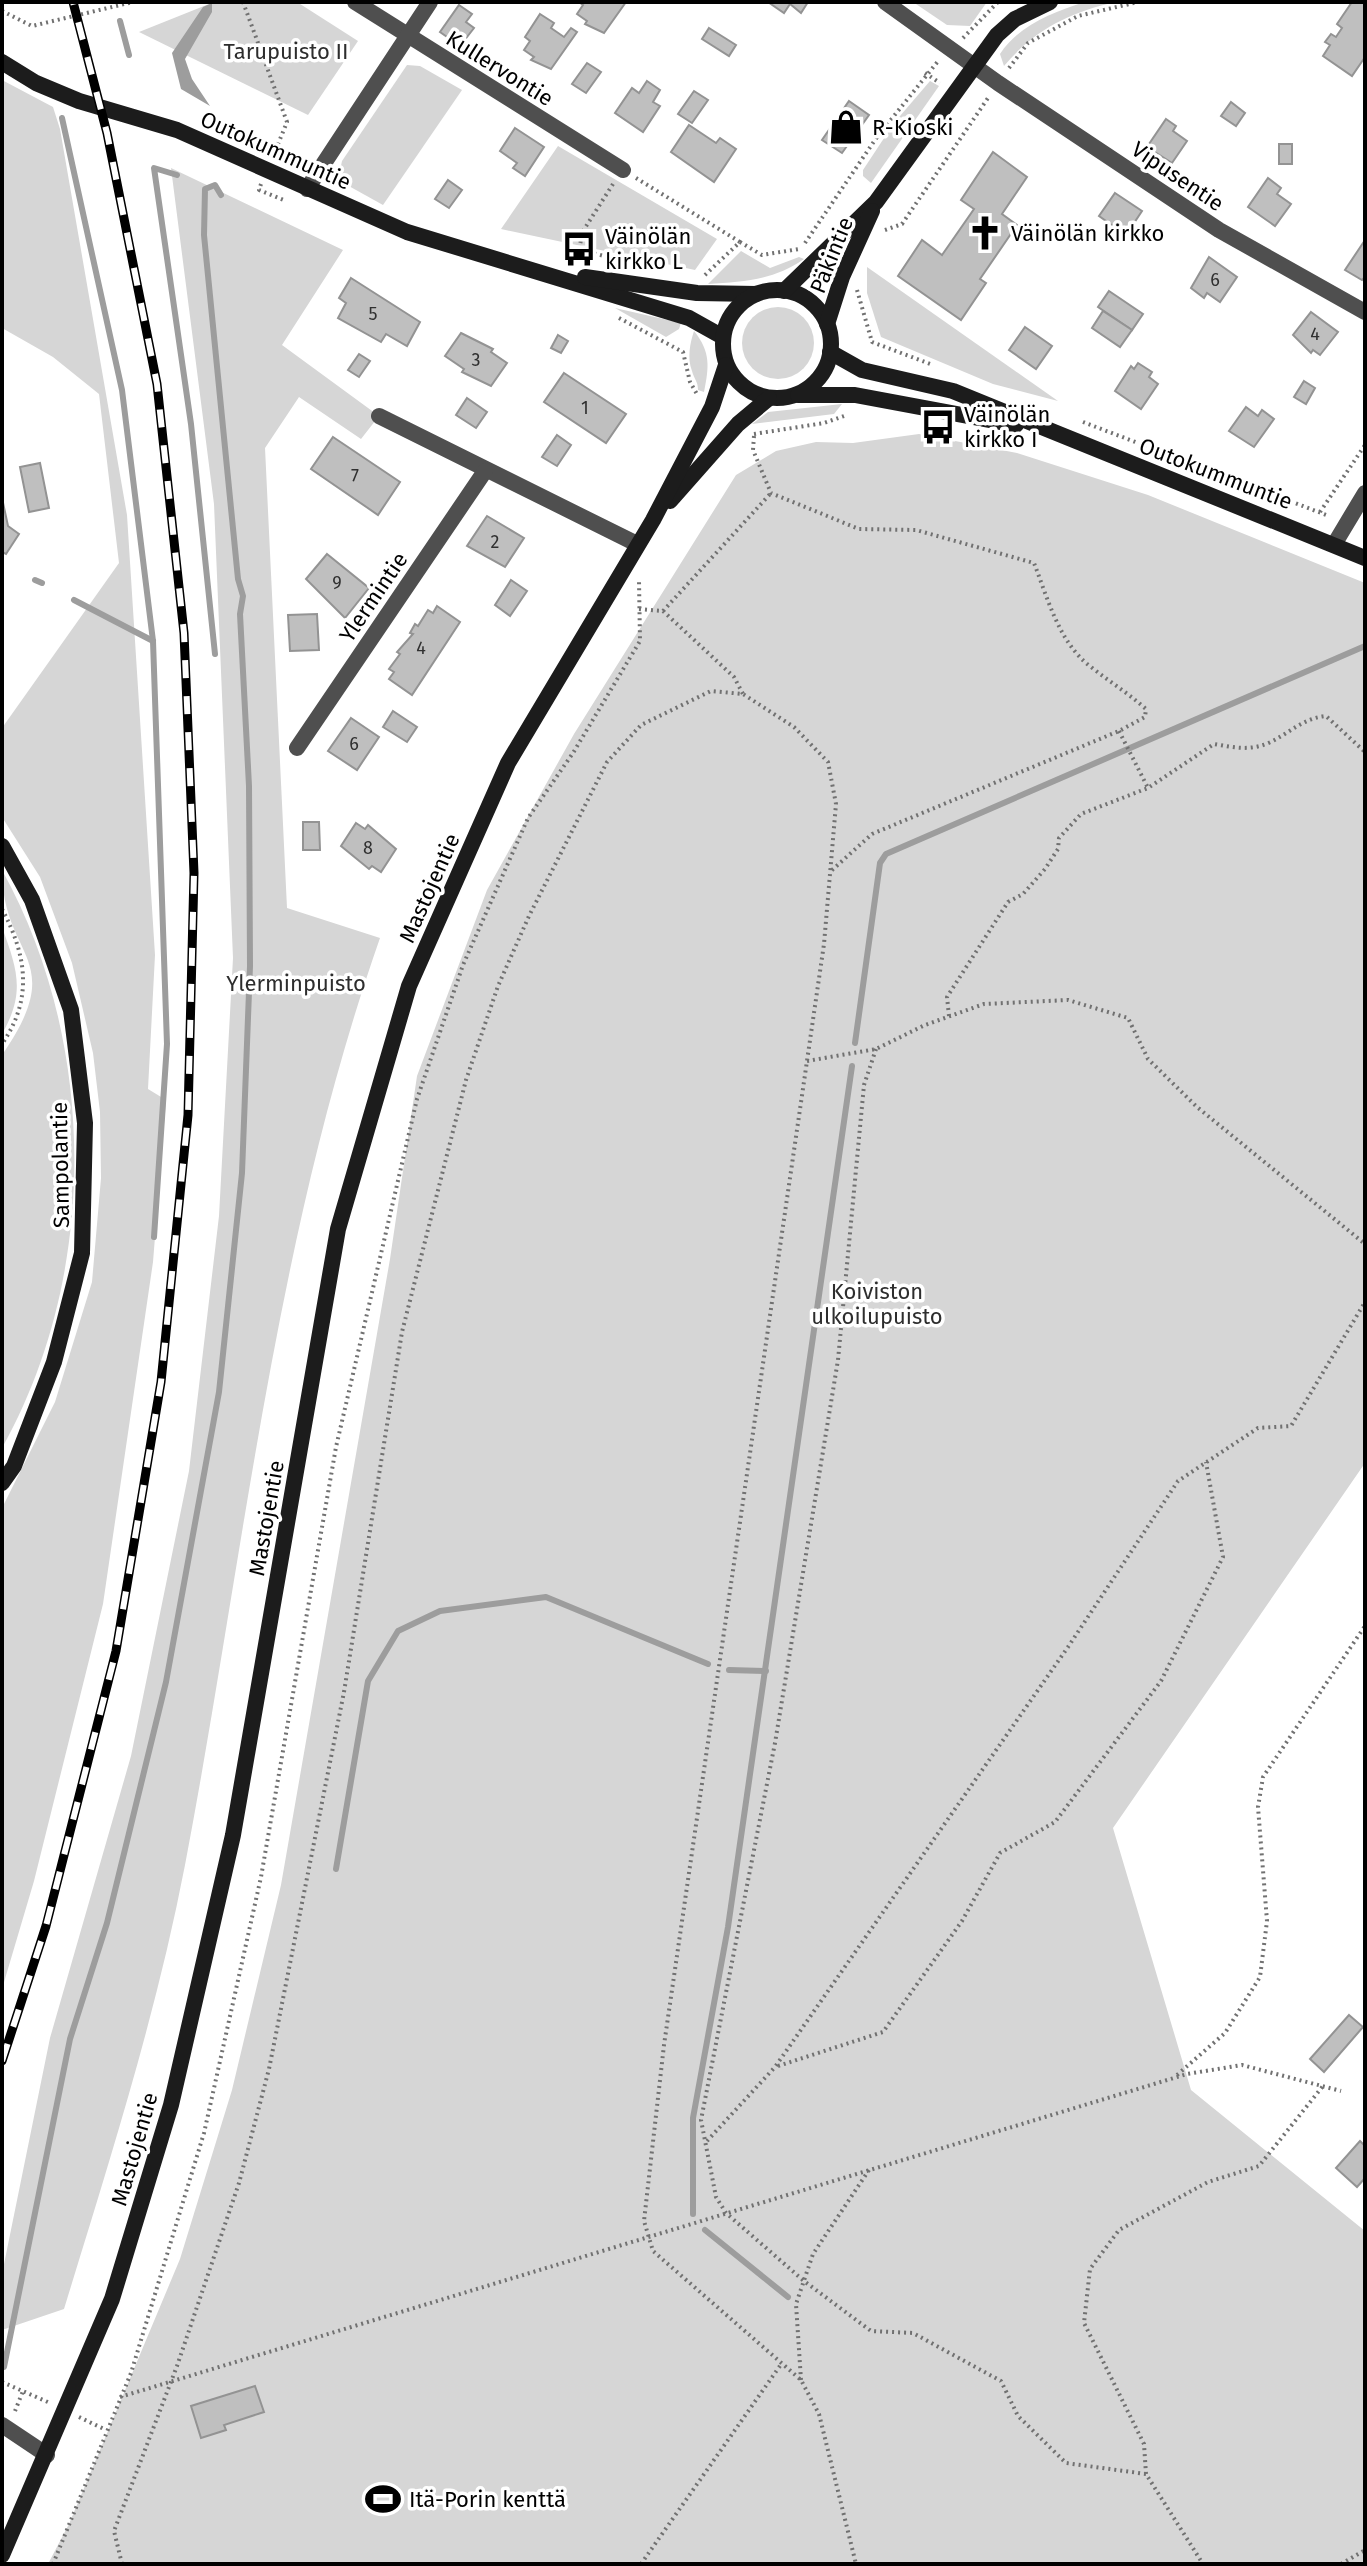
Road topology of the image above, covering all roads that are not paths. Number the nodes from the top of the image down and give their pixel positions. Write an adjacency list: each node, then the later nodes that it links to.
1 (355, 2): 5 (street, Kullervontie)
2 (430, 2): 5 (street)
3 (885, 2): 7 (street, Vipusentie)
4 (1050, 2): 7 (main road, Päkintie)
5 (407, 36): 8 (street, Kullervontie); 9 (street)
6 (2, 62): 9 (main road, Outokummuntie)
7 (970, 70): 10 (main road, Päkintie); 14 (street, Vipusentie)
8 (623, 170)
9 (307, 189): 11 (main road, Outokummuntie)
10 (876, 202): 12 (main road, Päkintie); 15 (main road, Päkintie)
11 (536, 271): 13 (main road, Outokummuntie); 16 (main road, Outokummuntie)
12 (784, 291): 13 (main road); 15 (main road)
13 (756, 294): 16 (main road)
14 (1365, 312)
15 (827, 324): 17 (main road)
16 (723, 337): 18 (main road)
17 (830, 352): 19 (main road); 22 (main road, Outokummuntie)
18 (726, 365): 20 (main road); 25 (main road, Mastojentie)
19 (797, 395): 20 (main road); 22 (main road, Outokummuntie)
20 (769, 398): 25 (main road, Mastojentie)
21 (379, 416): 23 (street)
22 (1049, 431): 26 (main road, Outokummuntie)
23 (485, 471): 27 (street); 29 (street, Ylermintie)
24 (1365, 493): 26 (street)
25 (653, 520): 27 (main road, Mastojentie)
26 (1335, 543): 28 (main road, Outokummuntie)
27 (637, 544): 33 (main road, Mastojentie)
28 (1365, 558)
29 (297, 748)
30 (2, 846): 31 (main road, Sampolantie)
31 (2, 1483)
32 (2, 2425): 33 (street)
33 (47, 2455): 34 (main road, Mastojentie)
34 (2, 2555)

